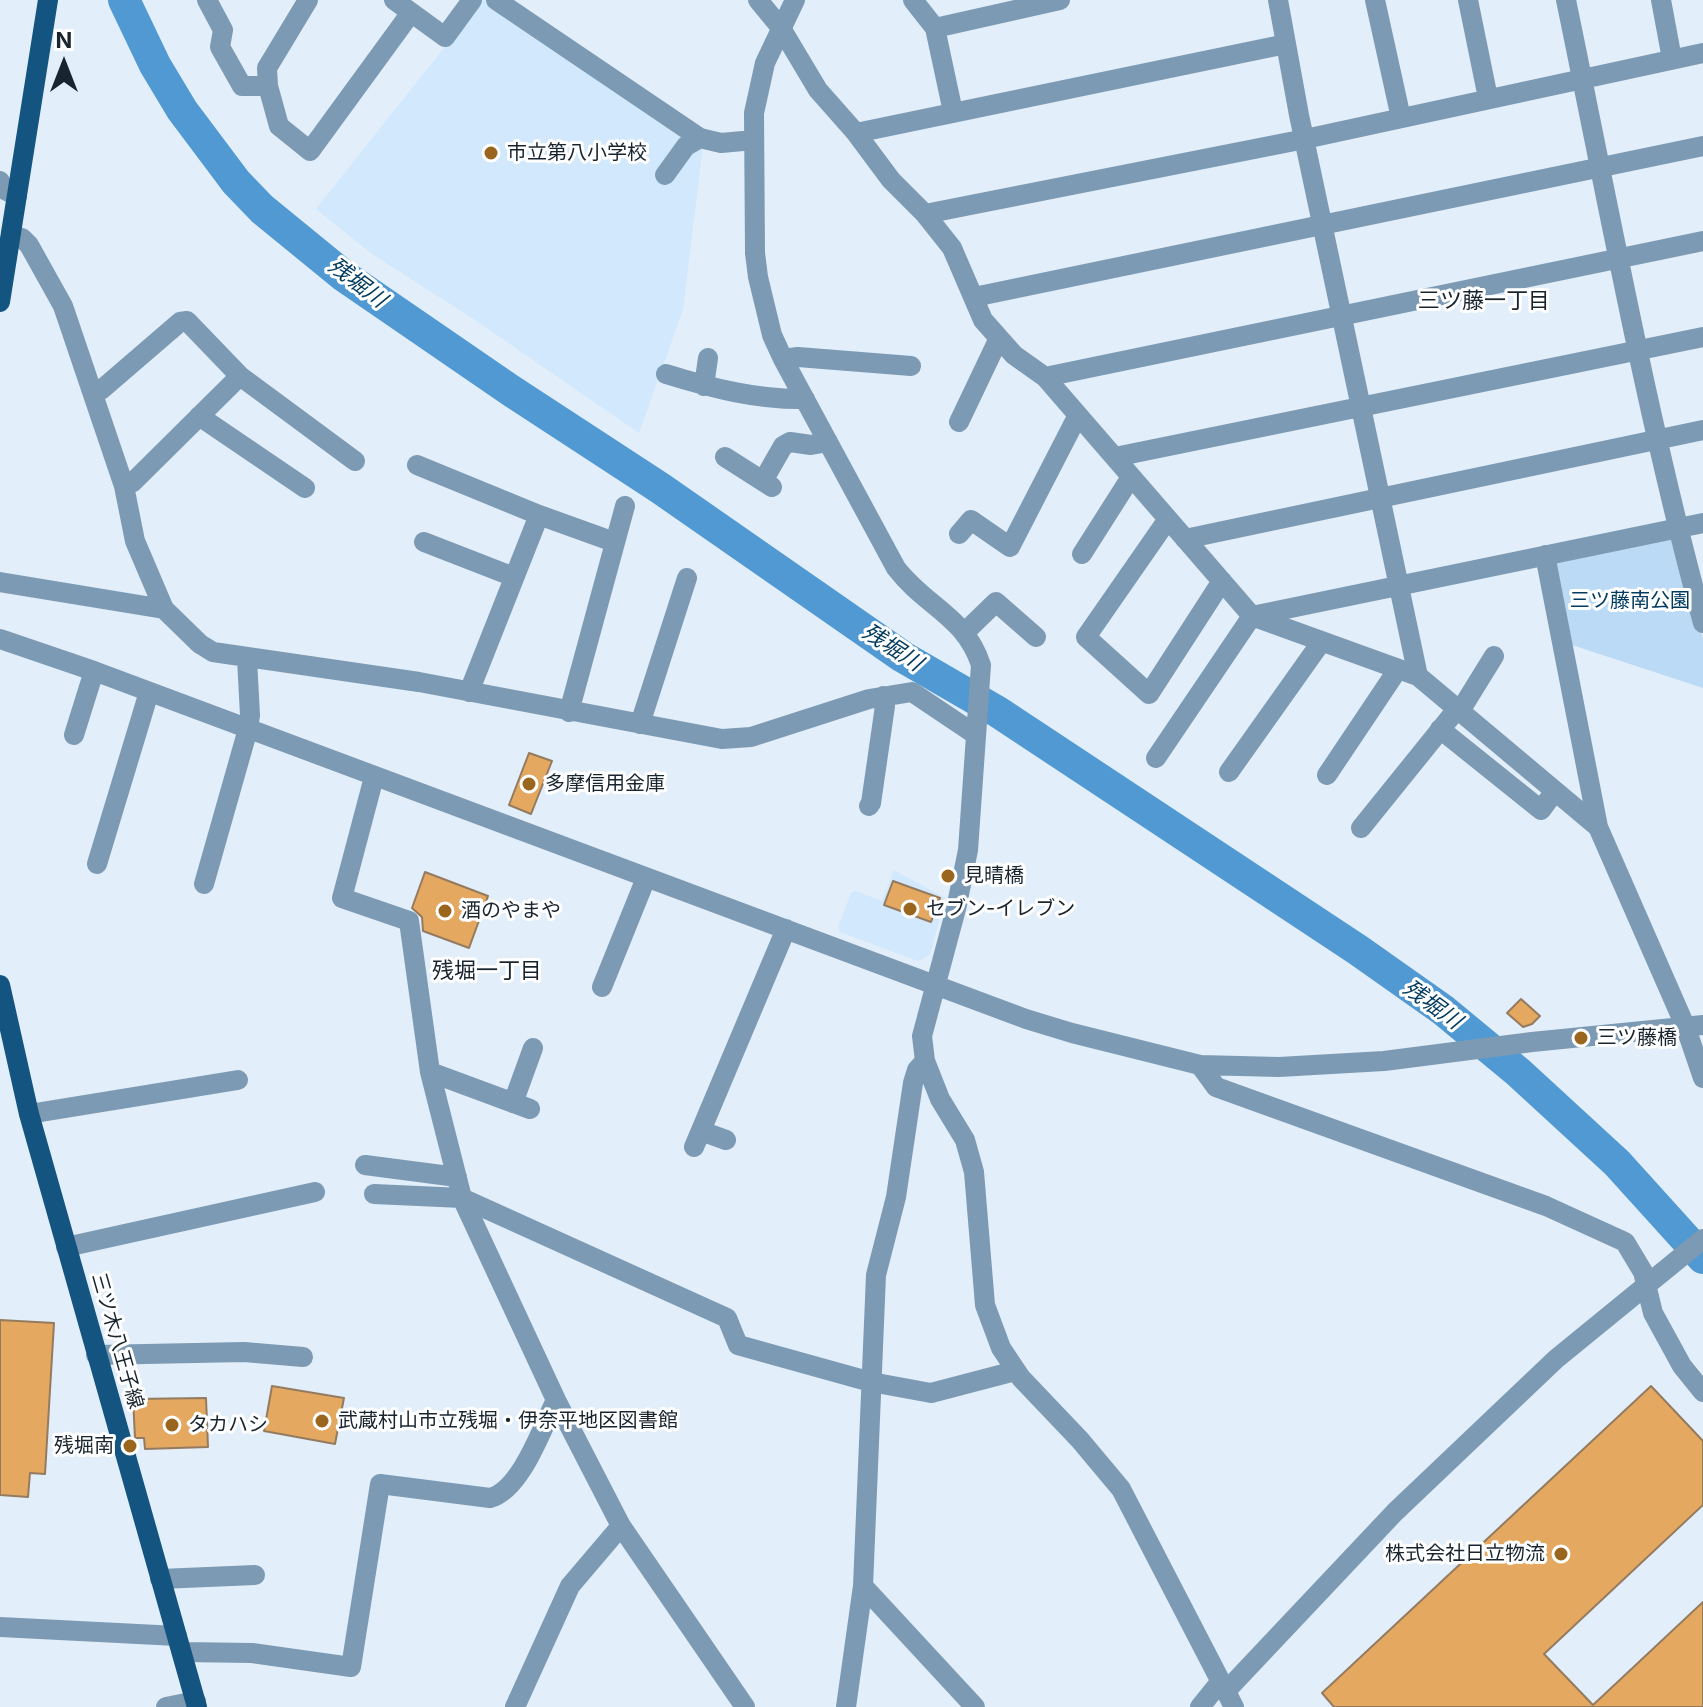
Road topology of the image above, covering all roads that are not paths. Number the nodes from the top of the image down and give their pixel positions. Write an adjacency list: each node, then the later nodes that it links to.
1 (48, 0): 35 (main road)
2 (207, 0): 23 (street)
3 (308, 0): 23 (street)
4 (394, 0): 16 (street)
5 (472, 0): 16 (street)
6 (496, 0): 28 (street)
7 (758, 0): 17 (street)
8 (795, 0): 17 (street)
9 (913, 0): 18 (street)
10 (1060, 0): 18 (street)
11 (1278, 0): 19 (street)
12 (1375, 0): 26 (street)
13 (1468, 0): 24 (street)
14 (1566, 0): 22 (street)
15 (1661, 0): 21 (street)
16 (410, 14): 23 (street)
17 (781, 28): 27 (street); 30 (street)
18 (935, 28): 25 (street)
19 (1286, 44): 25 (street); 29 (street)
20 (1703, 53): 21 (street)
21 (1672, 59): 22 (street)
22 (1582, 78): 24 (street); 32 (street)
23 (268, 86)
24 (1488, 98): 26 (street)
25 (953, 112): 27 (street)
26 (1401, 118): 29 (street)
27 (856, 133): 36 (street)
28 (700, 138): 30 (street); 33 (street)
29 (1305, 139): 36 (street); 37 (street)
30 (754, 140): 48 (street)
31 (1703, 146): 32 (street)
32 (1599, 167): 37 (street); 40 (street)
33 (665, 175)
34 (0, 181): 35 (street)
35 (17, 196): 38 (main road)
36 (925, 214): 41 (street)
37 (1323, 225): 41 (street); 43 (street)
38 (11, 236): 42 (main road); 54 (street)
39 (1703, 241): 40 (street)
40 (1617, 259): 43 (street); 46 (street)
41 (974, 297): 45 (street)
42 (0, 302)
43 (1342, 316): 52 (street); 56 (street)
44 (1703, 337): 46 (street)
45 (999, 338): 52 (street); 59 (street)
46 (1637, 351): 56 (street); 61 (street)
47 (708, 358): 53 (street)
48 (783, 359): 49 (street); 55 (street)
49 (911, 366)
50 (666, 374): 53 (street)
51 (240, 376): 54 (street); 58 (street); 65 (street)
52 (1045, 377): 57 (street)
53 (704, 386): 55 (street)
54 (93, 391): 68 (street)
55 (805, 399): 62 (street)
56 (1361, 408): 64 (street); 70 (street)
57 (1078, 415): 64 (street); 76 (street)
58 (199, 416): 68 (street); 69 (street)
59 (959, 422)
60 (1703, 430): 61 (street)
61 (1657, 440): 70 (street); 75 (street)
62 (828, 442): 63 (street); 90 (street)
63 (725, 457)
64 (1115, 457): 67 (street)
65 (355, 461)
66 (417, 465): 72 (street)
67 (1131, 477): 73 (street); 80 (street)
68 (124, 486): 87 (street)
69 (305, 488)
70 (1380, 497): 77 (street); 86 (street)
71 (625, 506): 79 (street)
72 (539, 515): 79 (street); 82 (street)
73 (1168, 519): 77 (street); 84 (street)
74 (1703, 523): 75 (street)
75 (1677, 528): 81 (street); 89 (street)
76 (959, 534)
77 (1185, 539): 84 (street)
78 (424, 542): 82 (street)
79 (614, 542): 103 (street)
80 (1082, 554)
81 (1545, 555): 86 (street); 115 (street)
82 (514, 577): 100 (street)
83 (687, 578): 104 (street)
84 (1222, 581): 88 (street)
85 (0, 582): 87 (street)
86 (1399, 585): 88 (street); 98 (street)
87 (164, 609): 95 (street)
88 (1252, 616): 93 (street); 109 (street)
89 (1703, 623)
90 (965, 632): 91 (street); 107 (street)
91 (1036, 637)
92 (0, 639): 97 (street)
93 (1322, 641): 96 (street); 110 (street)
94 (1494, 656): 102 (street)
95 (247, 659): 100 (street); 105 (street)
96 (1398, 669): 98 (street); 111 (street)
97 (94, 671): 99 (street); 108 (street)
98 (1418, 676): 102 (street)
99 (149, 692): 105 (street); 117 (street)
100 (469, 692): 103 (street)
101 (876, 698): 104 (street); 107 (street); 114 (street)
102 (1458, 710): 106 (street); 113 (street)
103 (569, 712): 104 (street)
104 (640, 724)
105 (248, 729): 112 (street); 119 (street)
106 (1440, 729): 113 (street); 116 (street)
107 (976, 732): 122 (street)
108 (74, 735)
109 (1156, 758)
110 (1229, 772)
111 (1327, 775)
112 (374, 777): 118 (street); 128 (street)
113 (1555, 791): 115 (street)
114 (869, 806)
115 (1598, 827): 124 (street)
116 (1361, 828)
117 (97, 864)
118 (646, 878): 120 (street); 123 (street)
119 (204, 884)
120 (786, 929): 122 (street); 132 (street)
121 (0, 985): 131 (main road, 三ツ木八王子線)
122 (935, 985): 126 (street); 127 (street)
123 (602, 987)
124 (1694, 1027): 127 (street); 129 (street)
125 (533, 1048): 128 (street)
126 (925, 1061): 143 (street); 144 (street)
127 (1200, 1065): 140 (street)
128 (430, 1072): 134 (street)
129 (1703, 1078)
130 (238, 1080): 131 (street)
131 (29, 1114): 139 (main road, 三ツ木八王子線)
132 (726, 1140)
133 (365, 1165): 134 (street)
134 (457, 1177): 137 (street)
135 (315, 1192): 139 (street)
136 (374, 1194): 137 (street)
137 (462, 1198): 144 (street); 146 (street)
138 (1703, 1239): 140 (street)
139 (66, 1247): 141 (main road, 三ツ木八王子線)
140 (1646, 1287): 145 (street); 153 (street)
141 (96, 1355): 142 (street); 149 (main road, 三ツ木八王子線)
142 (303, 1357)
143 (1015, 1371): 144 (street); 153 (street)
144 (871, 1382): 150 (street)
145 (1703, 1392)
146 (556, 1400): 147 (street); 152 (street)
147 (621, 1526): 156 (street); 157 (street)
148 (255, 1575): 149 (street)
149 (160, 1579): 152 (main road, 三ツ木八王子線)
150 (863, 1586): 158 (street); 159 (street)
151 (0, 1627): 152 (street)
152 (180, 1644): 154 (main road, 三ツ木八王子線)
153 (1228, 1693): 160 (street)
154 (196, 1704): 155 (street)
155 (166, 1707)
156 (515, 1707)
157 (745, 1707)
158 (846, 1707)
159 (975, 1707)
160 (1200, 1707)

